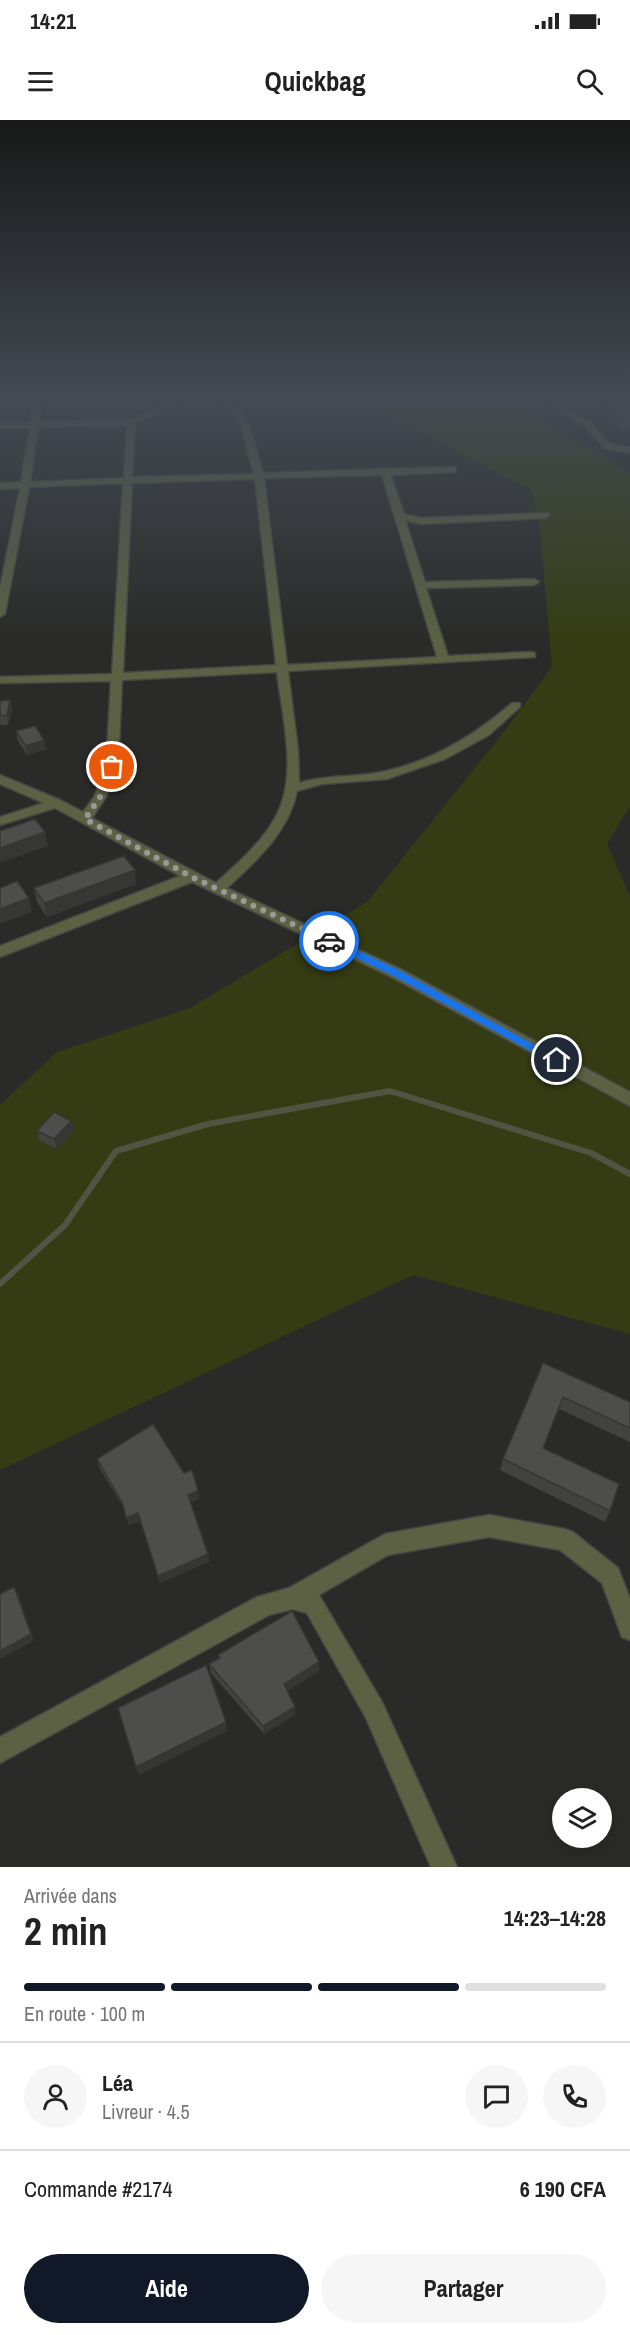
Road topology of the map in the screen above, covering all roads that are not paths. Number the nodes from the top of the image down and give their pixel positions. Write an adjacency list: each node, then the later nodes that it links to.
1 (26, 478): 6 (street)
2 (193, 478): 5 (street)
3 (259, 478): 17 (street)
4 (388, 478): 9 (street)
5 (129, 480): 6 (street); 18 (street)
6 (25, 485): 7 (street); 14 (street)
7 (0, 486)
8 (545, 515): 9 (street)
9 (398, 516): 11 (street)
10 (518, 523): 11 (street)
11 (402, 528): 13 (street)
12 (534, 582): 13 (street)
13 (420, 585): 16 (street)
14 (0, 614)
15 (531, 655): 16 (street)
16 (443, 659): 17 (street)
17 (282, 669): 18 (street); 22 (street)
18 (118, 677): 19 (street); 24 (street)
19 (0, 680)
20 (516, 705): 22 (street)
21 (0, 779): 23 (street)
22 (292, 789): 27 (street)
23 (56, 803): 24 (street); 25 (street)
24 (85, 819): 26 (street)
25 (0, 821)
26 (192, 877): 27 (street); 28 (street)
27 (219, 888): 29 (street)
28 (0, 952)
29 (630, 1100)
30 (293, 1598): 31 (street); 32 (street); 33 (street)
31 (630, 1629)
32 (0, 1751)
33 (444, 1867)

